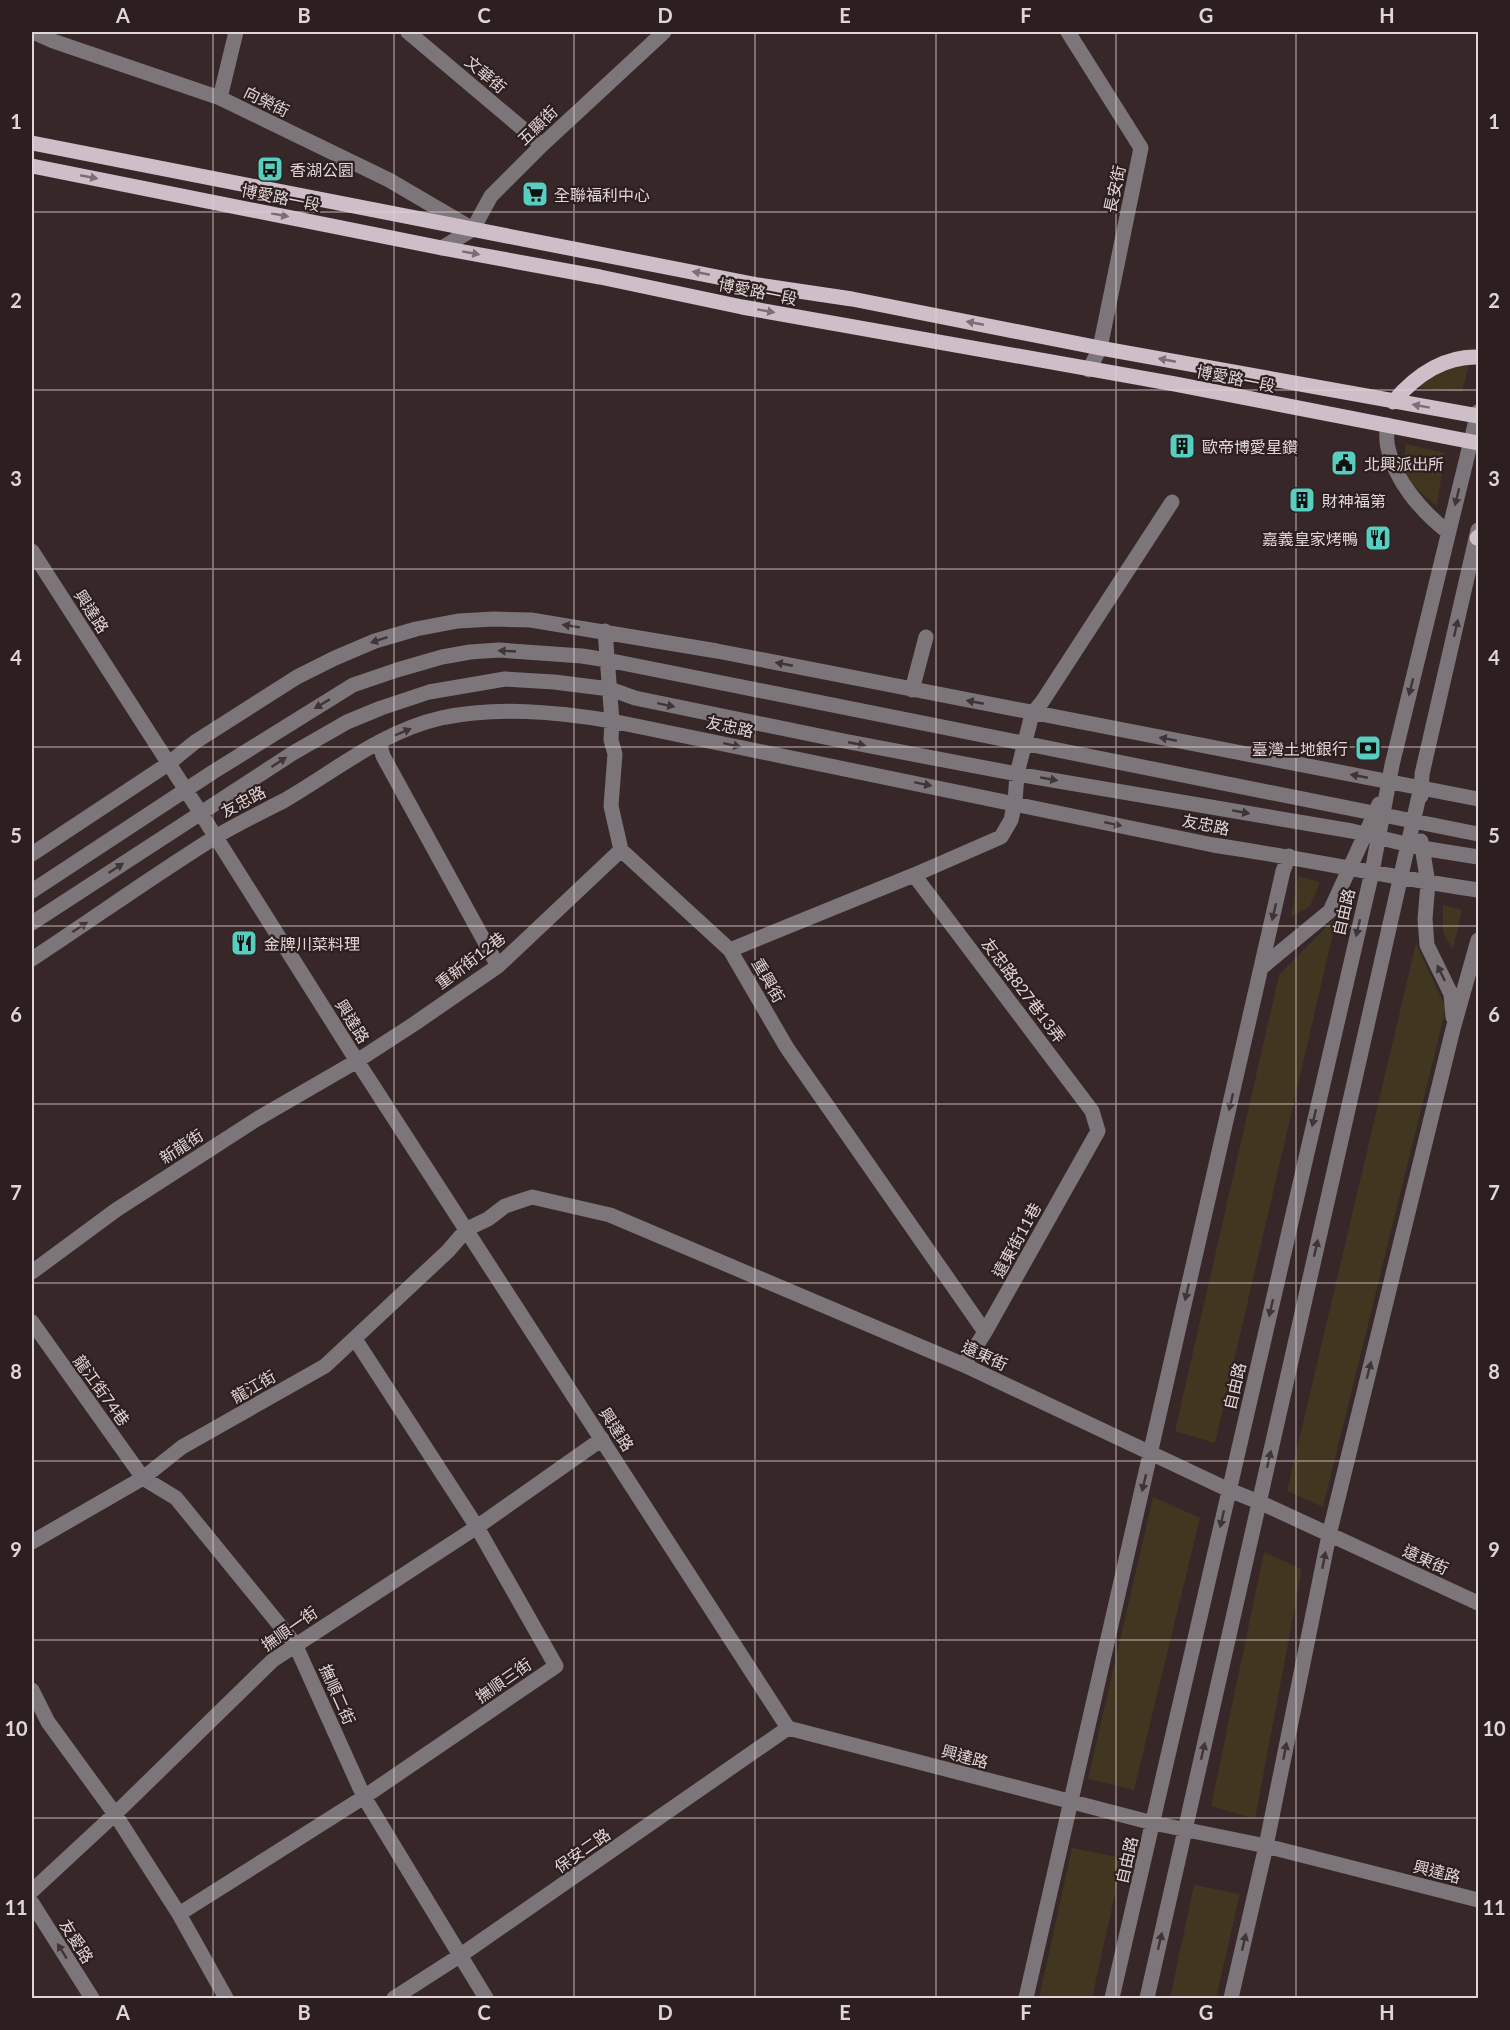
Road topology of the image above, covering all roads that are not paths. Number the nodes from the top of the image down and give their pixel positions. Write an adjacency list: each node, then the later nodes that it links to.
1 (33, 32): 6 (street, 向榮街)
2 (236, 32): 6 (street)
3 (408, 32): 8 (street, 文華街)
4 (664, 32): 8 (street, 五顯街)
5 (1068, 32): 12 (street, 長安街)
6 (220, 98): 10 (street, 向榮街)
7 (32, 143): 10 (main road, 博愛路一段)
8 (542, 145): 10 (street, 五顯街)
9 (32, 166): 11 (main road, 博愛路一段, one-way to 11)
10 (473, 229): 11 (street); 12 (main road, 博愛路一段, one-way to 10)
11 (442, 248): 14 (main road, 博愛路一段, one-way to 14)
12 (1100, 348): 14 (street, 長安街); 15 (main road, 博愛路一段, one-way to 12)
13 (1479, 357): 15 (main road)
14 (1089, 370): 17 (main road, 博愛路一段)
15 (1393, 402): 16 (main road, 博愛路一段, one-way to 15)
16 (1478, 415): 18 (street, 自由路)
17 (1387, 424): 18 (main road, 博愛路一段); 20 (street)
18 (1474, 442): 20 (street, 自由路, one-way to 20)
19 (1172, 502): 28 (street)
20 (1448, 531): 34 (street, 自由路, one-way to 34)
21 (1478, 535): 35 (street, one-way to 21)
22 (32, 551): 32 (street, 興達路)
23 (605, 632): 25 (street); 27 (street, one-way to 23); 32 (street, one-way to 32)
24 (926, 637): 27 (street)
25 (607, 660): 26 (street); 31 (street); 36 (street, one-way to 36)
26 (610, 689): 29 (street); 33 (street, 友忠路, one-way to 33); 39 (street, 友忠路, one-way to 26)
27 (912, 690): 28 (street, one-way to 27)
28 (1032, 714): 31 (street); 34 (street, one-way to 28)
29 (612, 720): 30 (street, 友忠路, one-way to 29); 38 (street, 友忠路, one-way to 38); 46 (street)
30 (379, 742): 44 (street, 友忠路); 61 (street)
31 (1023, 744): 33 (street); 40 (street)
32 (168, 764): 36 (street, 興達路); 47 (street)
33 (1017, 774): 38 (street); 43 (street, 友忠路, one-way to 43)
34 (1388, 782): 35 (street); 40 (street, 自由路)
35 (1421, 787): 37 (street); 41 (street)
36 (185, 789): 39 (street, 興達路); 56 (street)
37 (1479, 799)
38 (1015, 802): 48 (street, 友忠路, one-way to 48); 52 (street)
39 (200, 812): 44 (street, 興達路); 57 (street, 友忠路, one-way to 39)
40 (1379, 813): 41 (street); 43 (street, 自由路)
41 (1417, 821): 42 (street); 45 (street)
42 (1479, 834)
43 (1372, 836): 45 (street, 友忠路); 50 (street, 自由路); 51 (street, 自由路)
44 (216, 837): 60 (street, 友忠路, one-way to 44); 64 (street, 興達路)
45 (1415, 846): 49 (street, 友忠路); 53 (street); 54 (street)
46 (621, 850): 59 (street, 重興街); 61 (street, 重新街12巷)
47 (32, 854)
48 (1289, 856): 50 (street, 友忠路); 62 (street, one-way to 62)
49 (1479, 857)
50 (1350, 867): 51 (street, 友忠路); 62 (street, 自由路)
51 (1372, 872): 53 (street, 友忠路); 75 (street, 自由路, one-way to 75)
52 (914, 875): 59 (street); 65 (street, 友忠路827巷13弄)
53 (1400, 878): 54 (street, 友忠路); 76 (street, one-way to 53)
54 (1428, 883): 55 (street, 友忠路); 63 (street, one-way to 54)
55 (1479, 890)
56 (32, 891)
57 (32, 923)
58 (1479, 940): 63 (street)
59 (730, 950): 69 (street, 重興街)
60 (32, 959)
61 (498, 966): 64 (street, 重新街12巷)
62 (1261, 968): 73 (street, one-way to 73)
63 (1453, 1029): 78 (street, one-way to 63)
64 (357, 1061): 66 (street, 興達路); 67 (street, 新龍街)
65 (1098, 1131): 69 (street, 遠東街11巷)
66 (467, 1229): 70 (street, 龍江街); 71 (street, 遠東街); 72 (street, 興達路)
67 (32, 1272)
68 (32, 1322): 74 (street, 龍江街74巷)
69 (985, 1332): 71 (street, 遠東街11巷)
70 (356, 1339): 74 (street, 龍江街); 77 (street, 撫順三街)
71 (964, 1365): 73 (street, 遠東街)
72 (602, 1439): 77 (street, 撫順一街); 83 (street, 興達路)
73 (1150, 1453): 75 (street, 遠東街); 85 (street, one-way to 85)
74 (143, 1478): 79 (street, 龍江街); 81 (street, 撫順二街)
75 (1229, 1490): 76 (street, 遠東街); 87 (street, 自由路, one-way to 87)
76 (1259, 1502): 78 (street, 遠東街); 88 (street, one-way to 76)
77 (477, 1527): 81 (street, 撫順一街); 84 (street, 撫順三街)
78 (1329, 1535): 80 (street, 遠東街); 89 (street, one-way to 78)
79 (32, 1542)
80 (1479, 1603)
81 (295, 1644): 84 (street, 撫順二街); 86 (street, 撫順一街)
82 (32, 1689): 86 (street)
83 (788, 1728): 85 (street, 興達路); 94 (street, 保安二路)
84 (364, 1797): 93 (street, 撫順三街); 94 (street, 撫順二街)
85 (1071, 1802): 87 (street, 興達路); 99 (street)
86 (115, 1814): 90 (street, 撫順一街); 93 (street)
87 (1153, 1823): 88 (street, 興達路); 100 (street, 自由路)
88 (1185, 1830): 89 (street, 興達路); 101 (street, one-way to 88)
89 (1266, 1846): 91 (street, 興達路); 102 (street, one-way to 89)
90 (32, 1891)
91 (1479, 1900)
92 (32, 1903): 95 (street, 友愛路, one-way to 92)
93 (179, 1914): 96 (street)
94 (461, 1955): 97 (street, 保安二路); 98 (street, 撫順二街)
95 (92, 1998)
96 (226, 1998)
97 (394, 1998)
98 (486, 1998)
99 (1026, 1998)
100 (1112, 1998)
101 (1147, 1998)
102 (1231, 1998)

